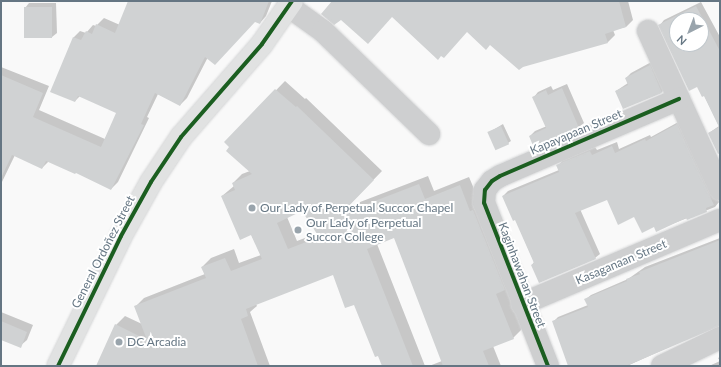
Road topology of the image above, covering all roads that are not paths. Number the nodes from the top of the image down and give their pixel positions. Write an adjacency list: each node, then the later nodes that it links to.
1 (290, 4): 4 (street); 11 (main road, General Ordoñez Street)
2 (648, 31): 3 (street)
3 (679, 99): 5 (street); 6 (street, Kapayapaan Street)
4 (429, 134)
5 (720, 189)
6 (485, 190): 8 (street, Kaginhawahan Street)
7 (720, 220): 8 (street, Kasaganaan Street)
8 (522, 304): 12 (street, Kaginhawahan Street)
9 (720, 338): 10 (street)
10 (669, 364)
11 (58, 366)
12 (548, 366)

